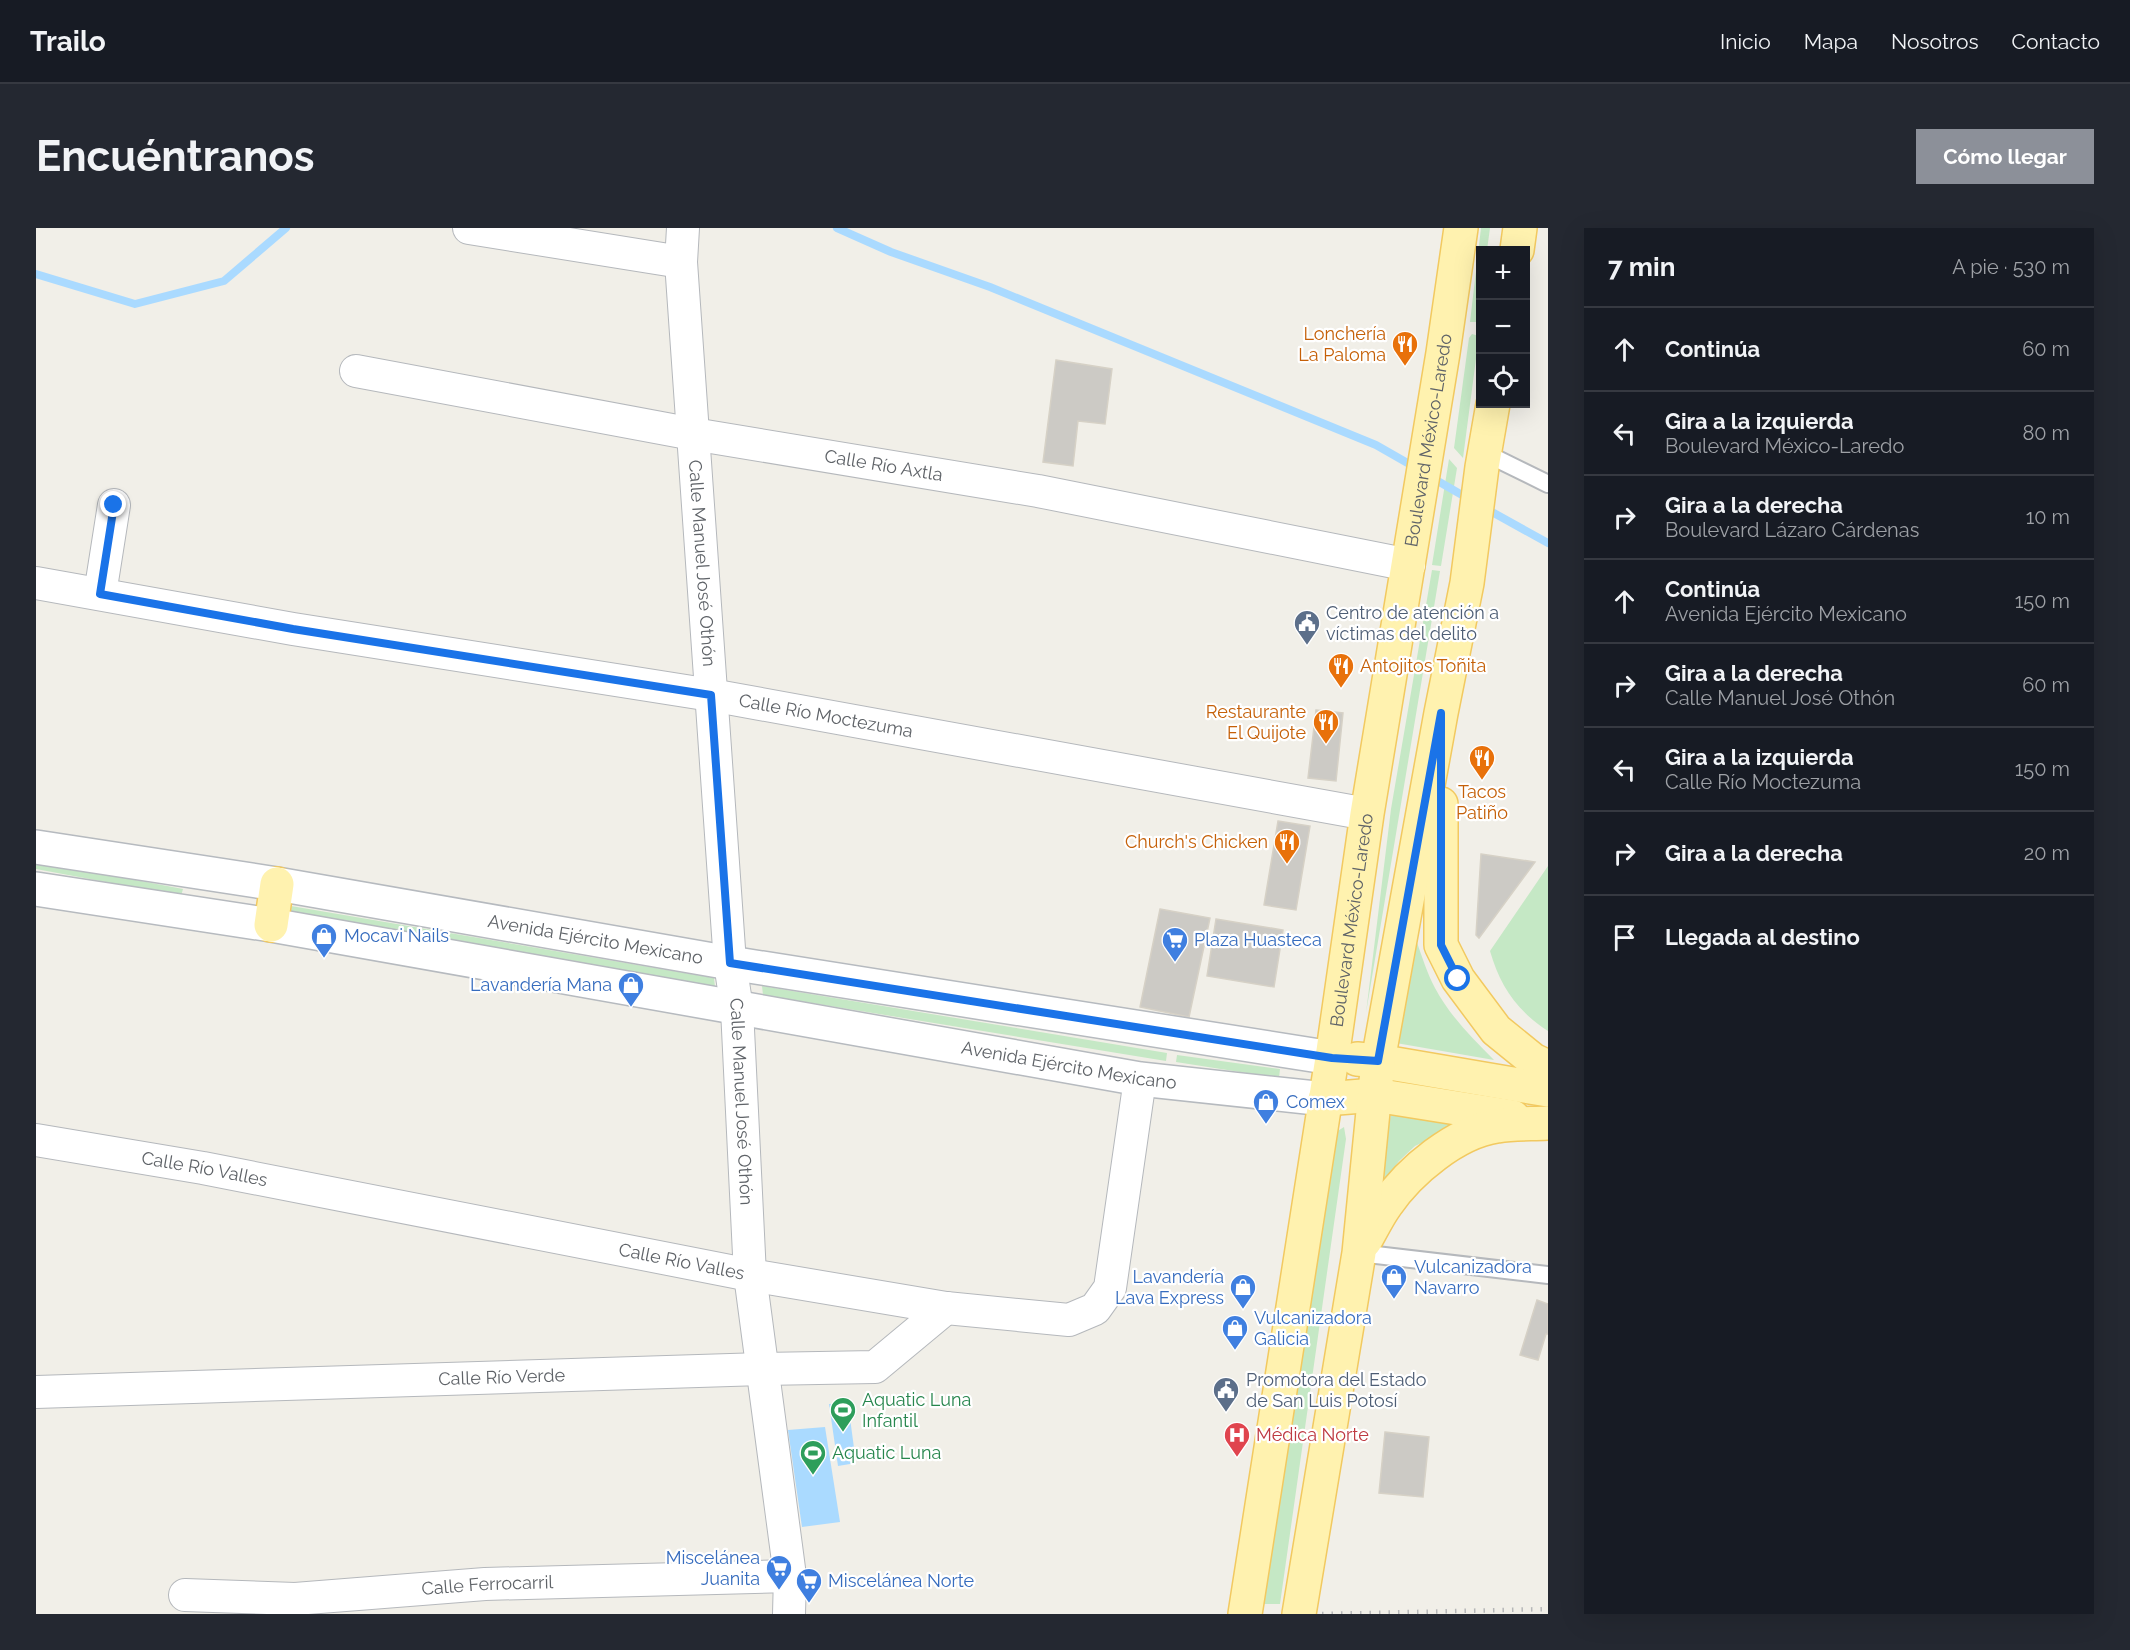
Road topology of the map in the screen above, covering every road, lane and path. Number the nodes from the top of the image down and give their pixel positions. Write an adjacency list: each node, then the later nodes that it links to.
1 (469, 228): 6 (street)
2 (683, 228): 6 (street, Calle Manuel José Othón)
3 (1461, 228): 13 (main road, Boulevard México-Laredo)
4 (1520, 228): 5 (main road)
5 (1518, 246)
6 (681, 262): 9 (street, Calle Manuel José Othón)
7 (356, 371): 9 (street, Calle Río Axtla)
8 (1492, 408): 10 (main road)
9 (693, 434): 13 (street, Calle Río Axtla); 16 (street, Calle Manuel José Othón)
10 (1483, 460): 11 (lane); 17 (main road)
11 (1548, 484)
12 (114, 505): 15 (street)
13 (1410, 555): 18 (main road, Boulevard México-Laredo)
14 (36, 583): 15 (street, Calle Río Moctezuma)
15 (100, 594): 16 (street, Calle Río Moctezuma)
16 (711, 695): 18 (street, Calle Río Moctezuma); 23 (street, Calle Manuel José Othón)
17 (1441, 713): 26 (main road); 27 (main road)
18 (1367, 814): 25 (main road, Boulevard México-Laredo)
19 (36, 847): 20 (main road, Avenida Ejército Mexicano)
20 (277, 884): 22 (main road); 23 (main road, Avenida Ejército Mexicano)
21 (36, 889): 22 (main road, Avenida Ejército Mexicano)
22 (271, 925): 24 (main road, Avenida Ejército Mexicano)
23 (730, 963): 24 (street, Calle Manuel José Othón); 25 (main road, Avenida Ejército Mexicano)
24 (737, 1009): 28 (main road, Avenida Ejército Mexicano); 35 (street, Calle Manuel José Othón)
25 (1332, 1058): 26 (main road); 31 (main road, Boulevard México-Laredo)
26 (1378, 1061): 29 (main road); 30 (main road)
27 (1548, 1067)
28 (1140, 1079): 31 (main road, Avenida Ejército Mexicano); 37 (street, Calle Río Valles)
29 (1548, 1090)
30 (1375, 1095): 31 (main road); 32 (main road); 34 (main road)
31 (1325, 1099): 43 (main road, Boulevard México-Laredo)
32 (1548, 1123): 34 (main road)
33 (36, 1140): 35 (street, Calle Río Valles)
34 (1359, 1253): 36 (lane); 44 (main road)
35 (750, 1275): 37 (street, Calle Río Valles); 38 (street, Calle Manuel José Othón)
36 (1548, 1275)
37 (946, 1308): 38 (street, Calle Río Verde)
38 (762, 1369): 39 (street, Calle Río Verde); 40 (street, Calle Manuel José Othón)
39 (36, 1392)
40 (790, 1576): 41 (street, Calle Ferrocarril); 42 (street, Calle Manuel José Othón)
41 (185, 1595)
42 (789, 1614)
43 (1245, 1614)
44 (1299, 1614)

